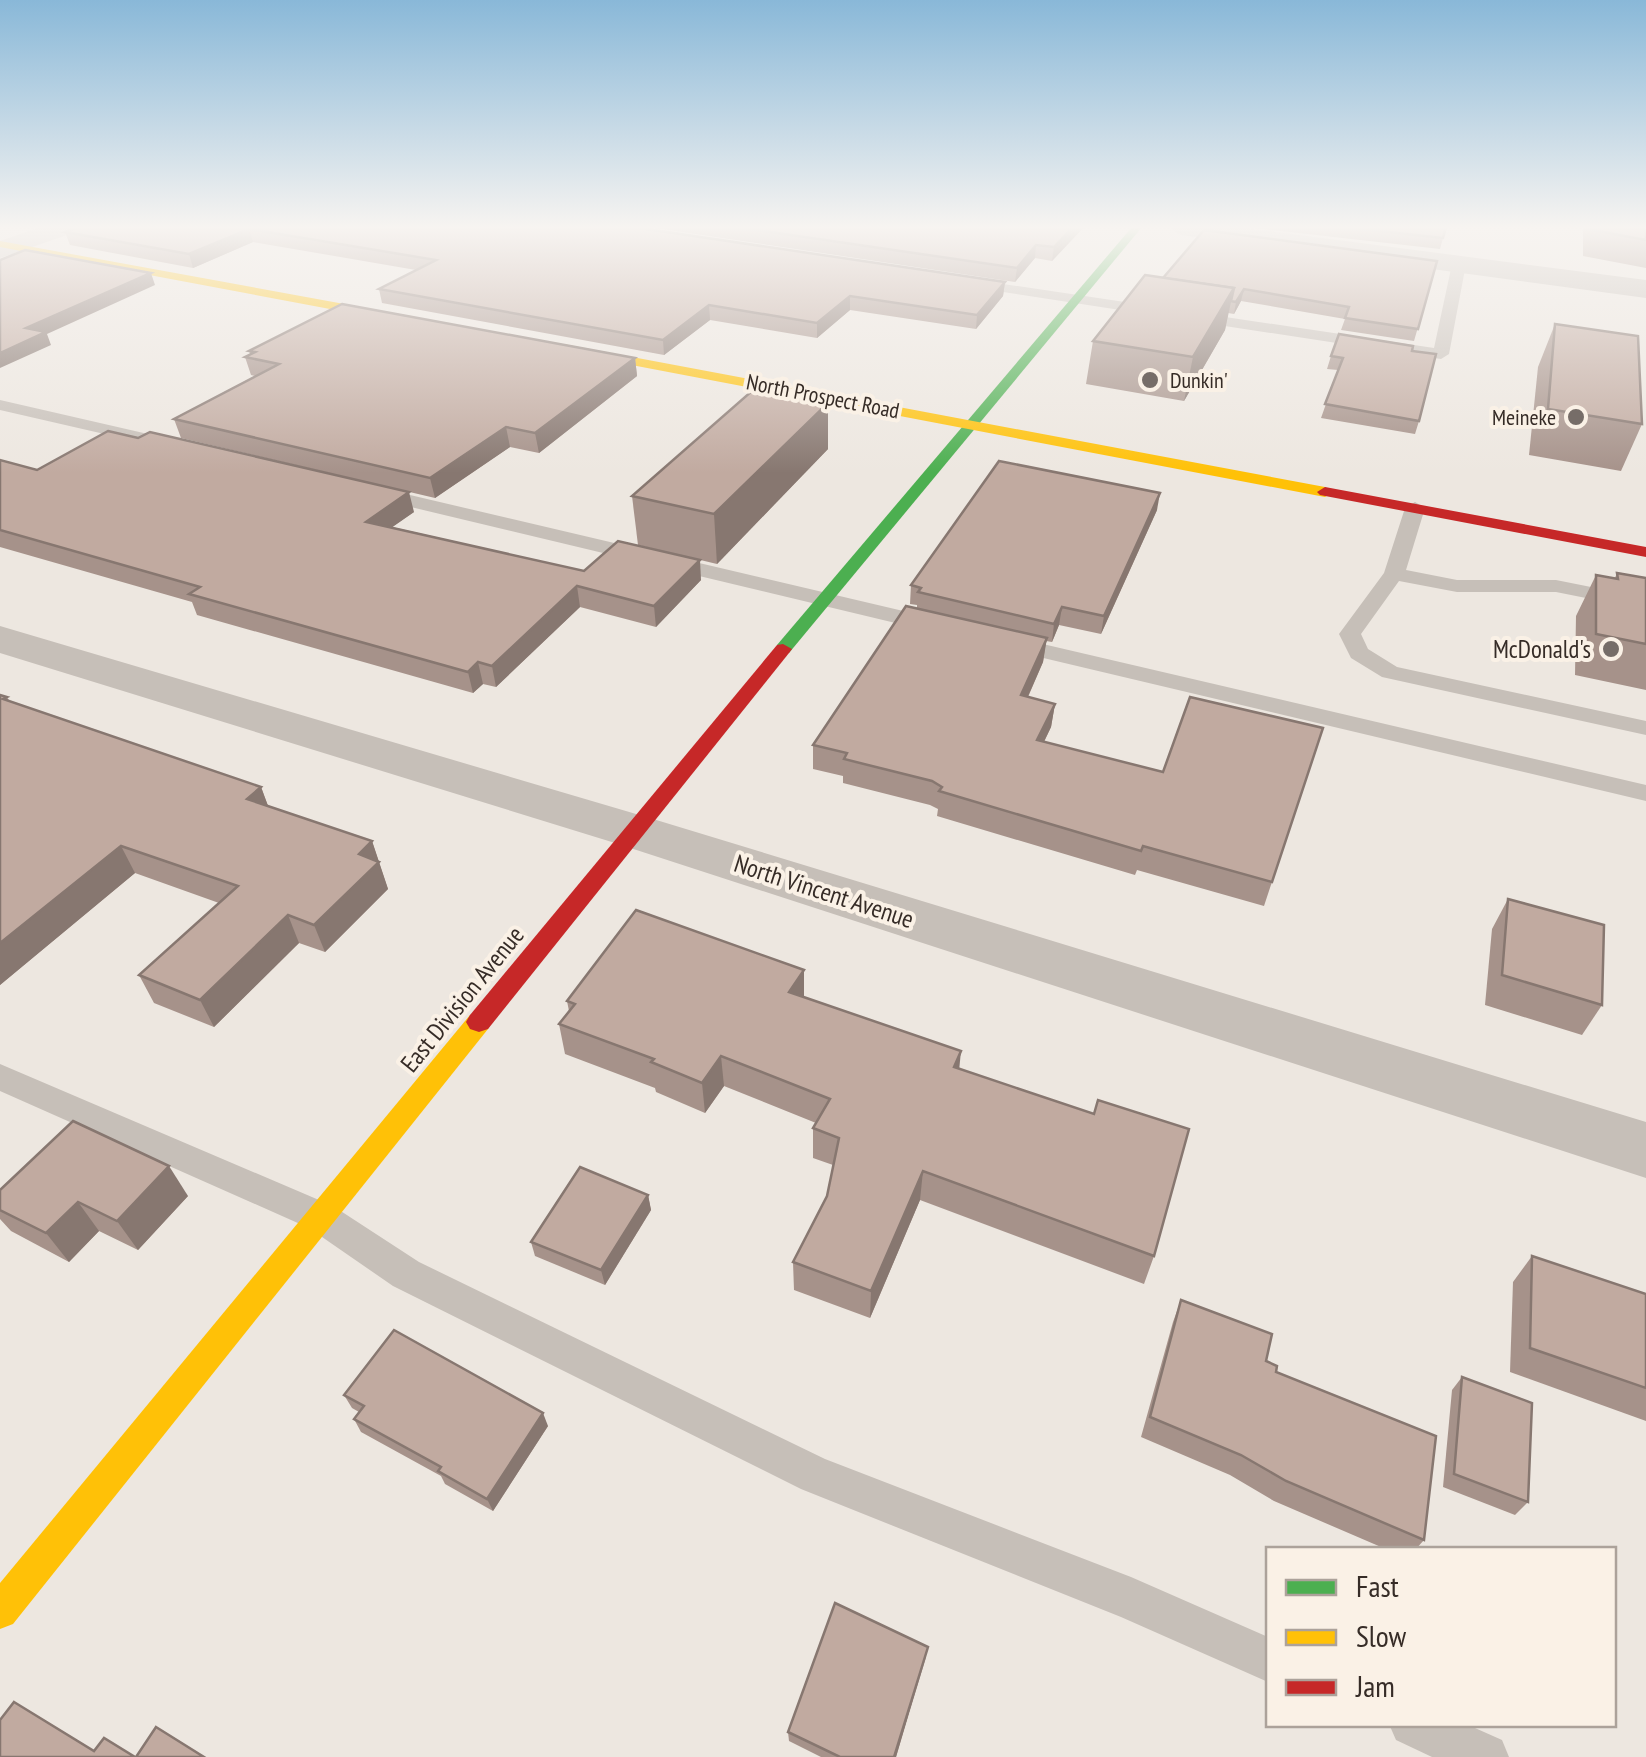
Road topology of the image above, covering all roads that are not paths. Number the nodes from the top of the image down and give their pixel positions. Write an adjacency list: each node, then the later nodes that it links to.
1 (350, 309): 5 (street)
2 (1068, 309): 8 (street, East Division Avenue)
3 (1142, 309): 4 (lane)
4 (1450, 309)
5 (432, 324)
6 (547, 345): 8 (street, North Prospect Road)
7 (0, 404): 9 (lane)
8 (971, 424): 11 (street, North Prospect Road); 14 (street, East Division Avenue)
9 (193, 450)
10 (346, 486): 14 (lane)
11 (1415, 508): 12 (street, North Prospect Road); 13 (lane)
12 (1646, 552)
13 (1394, 574): 15 (lane); 19 (lane)
14 (824, 600): 16 (lane); 21 (street, East Division Avenue)
15 (1646, 604)
16 (957, 631)
17 (0, 639): 21 (street, North Vincent Avenue)
18 (996, 640): 20 (lane)
19 (1646, 728)
20 (1646, 792)
21 (634, 831): 23 (street, North Vincent Avenue); 24 (street, East Division Avenue)
22 (0, 1078): 24 (lane)
23 (1646, 1150)
24 (321, 1217): 25 (street, East Division Avenue); 26 (lane)
25 (0, 1612)
26 (1266, 1659)
27 (1419, 1727): 28 (lane)
28 (1485, 1757)

